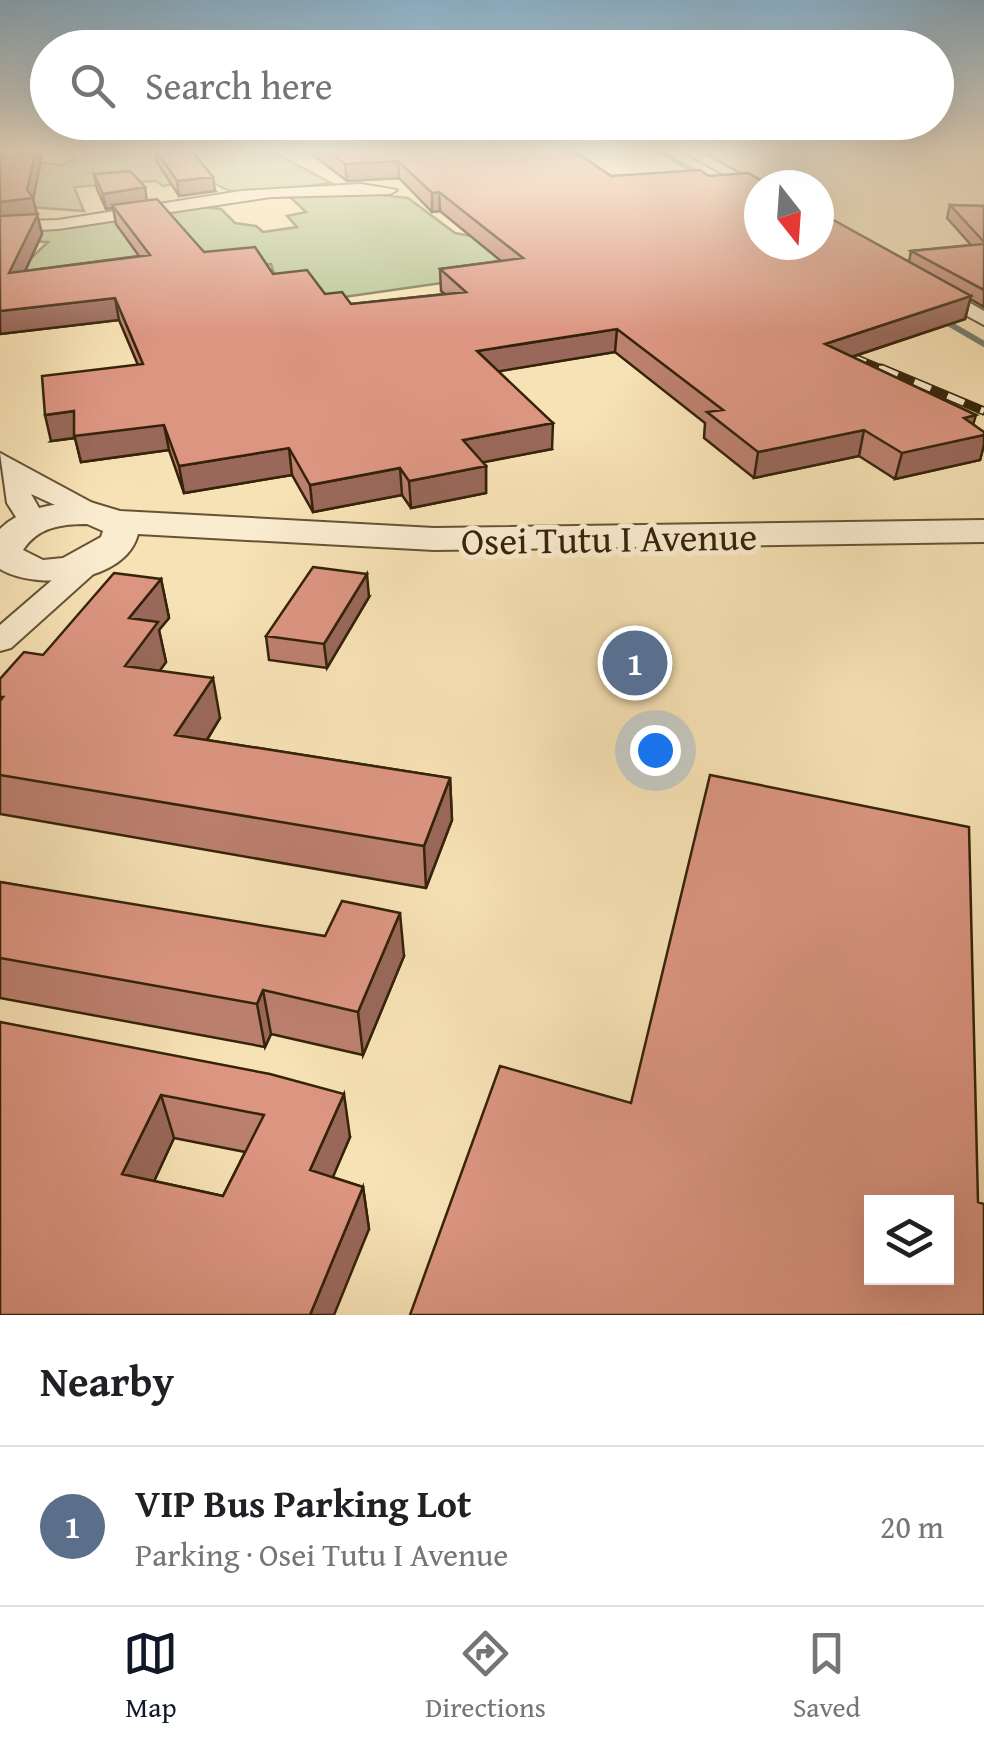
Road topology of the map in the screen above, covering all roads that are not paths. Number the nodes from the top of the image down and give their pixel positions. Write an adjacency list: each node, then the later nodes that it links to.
1 (136, 210): 2 (street)
2 (0, 227)
3 (908, 276): 4 (street)
4 (984, 319)
5 (7, 468): 7 (street); 8 (street)
6 (984, 531): 7 (street, Osei Tutu I Avenue)
7 (101, 538): 8 (street); 8 (street); 9 (street)
8 (13, 549): 9 (street)
9 (26, 614): 10 (street)
10 (0, 641)

